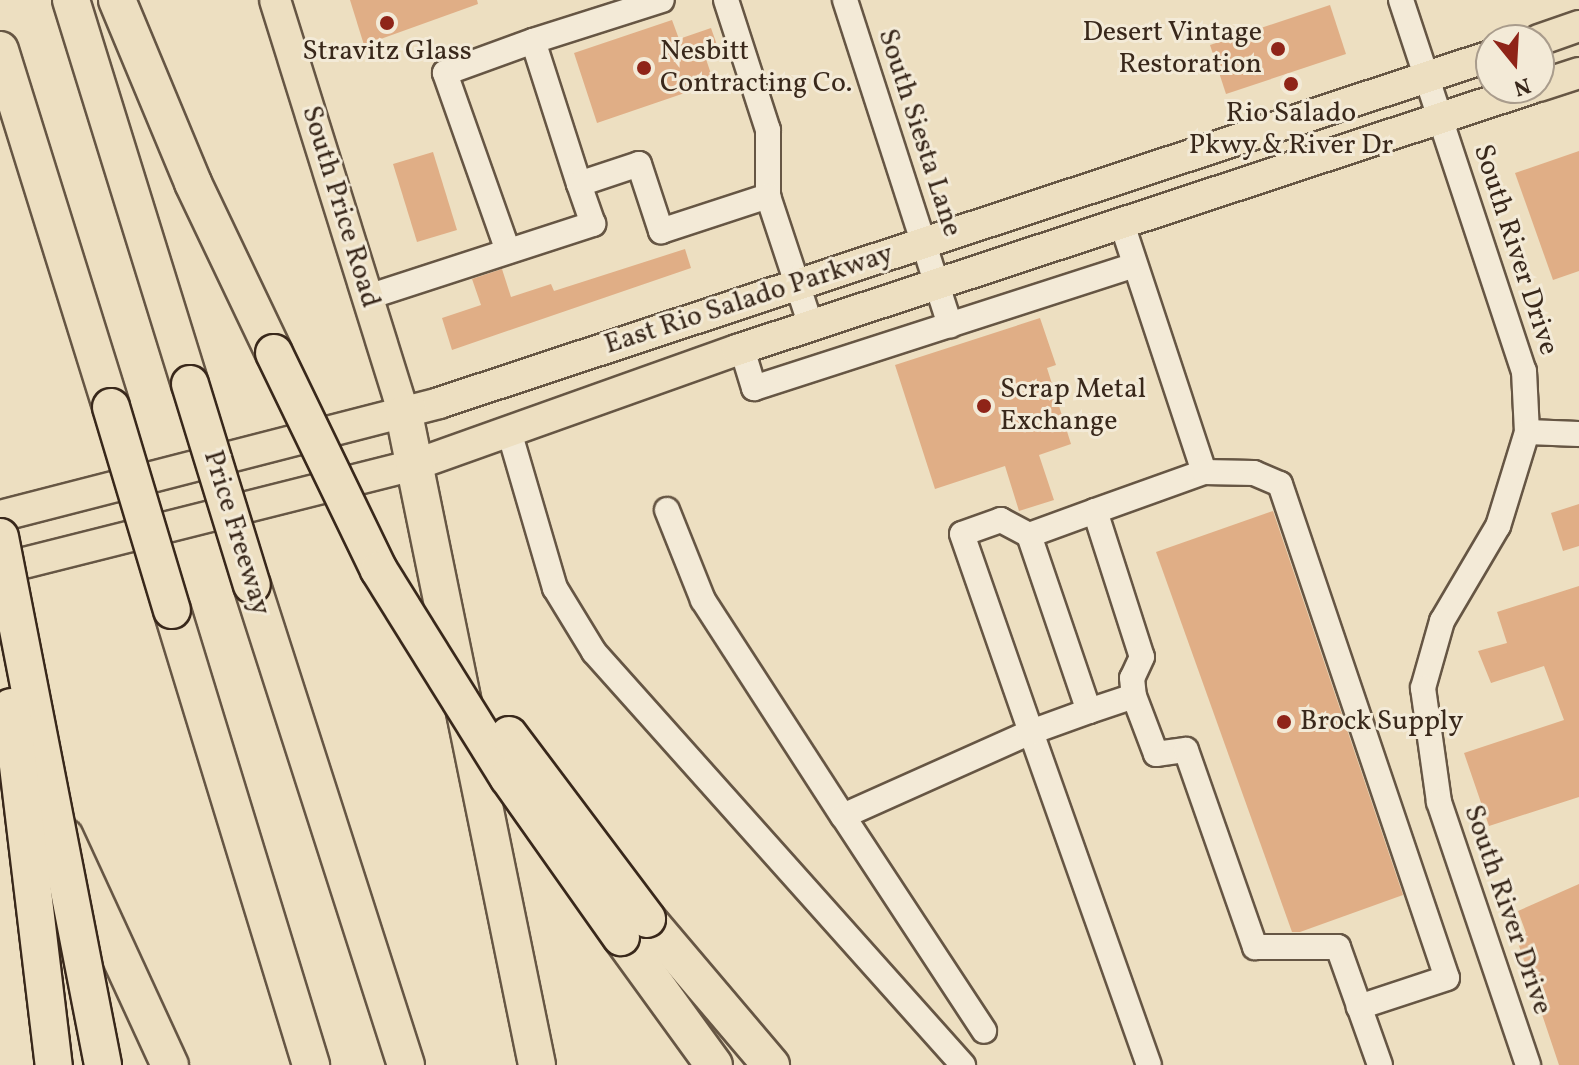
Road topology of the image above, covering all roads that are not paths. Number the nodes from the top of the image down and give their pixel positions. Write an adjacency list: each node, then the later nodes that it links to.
1 (71, 0): 55 (highway, Price Freeway, bridge)
2 (117, 0): 48 (highway, bridge)
3 (275, 0): 26 (main road, South Price Road)
4 (662, 0): 10 (street)
5 (726, 0): 19 (street)
6 (845, 0): 21 (street, South Siesta Lane)
7 (1401, 0): 14 (street, South River Drive)
8 (1579, 26): 9 (main road)
9 (1555, 34)
10 (533, 41): 18 (street); 22 (street)
11 (0, 50): 54 (highway, bridge)
12 (1475, 61): 14 (main road, East Rio Salado Parkway)
13 (1579, 73): 15 (main road)
14 (1426, 77): 17 (street, South River Drive); 21 (main road, East Rio Salado Parkway)
15 (1555, 81)
16 (1483, 104): 17 (main road)
17 (1440, 118): 20 (main road, East Rio Salado Parkway); 32 (street, South River Drive)
18 (579, 184): 19 (street); 22 (street)
19 (768, 196): 24 (street)
20 (1122, 224): 23 (street); 25 (main road, East Rio Salado Parkway)
21 (923, 243): 24 (main road, East Rio Salado Parkway); 25 (street, South Siesta Lane)
22 (508, 251): 26 (street)
23 (1135, 265): 27 (street); 35 (street)
24 (797, 285): 28 (street); 30 (main road, East Rio Salado Parkway)
25 (937, 285): 27 (street, South Siesta Lane); 28 (main road, East Rio Salado Parkway)
26 (368, 297): 30 (main road, South Price Road)
27 (950, 325): 29 (street)
28 (811, 326): 29 (main road, East Rio Salado Parkway)
29 (742, 349): 31 (main road, East Rio Salado Parkway)
30 (404, 414): 34 (highway); 38 (main road, East Rio Salado Parkway)
31 (509, 431): 34 (main road, East Rio Salado Parkway); 59 (street)
32 (1527, 432): 33 (street); 62 (street, South River Drive)
33 (1579, 434)
34 (414, 465): 41 (main road, East Rio Salado Parkway); 56 (highway)
35 (1204, 472): 37 (street); 49 (street)
36 (667, 510): 47 (street)
37 (1095, 511): 39 (street); 44 (street)
38 (0, 516)
39 (1029, 535): 45 (street); 46 (street)
40 (0, 537): 52 (highway, bridge)
41 (0, 569)
42 (0, 606): 51 (highway, bridge)
43 (0, 689): 53 (highway)
44 (1134, 696): 45 (street); 49 (street)
45 (1089, 711): 46 (street)
46 (1031, 732): 47 (street); 60 (street)
47 (843, 816): 50 (street)
48 (634, 928): 57 (highway); 58 (highway)
49 (1359, 1007): 61 (street)
50 (984, 1031)
51 (54, 1065)
52 (103, 1065)
53 (170, 1065)
54 (311, 1065)
55 (406, 1065)
56 (537, 1065)
57 (714, 1065)
58 (771, 1065)
59 (963, 1065)
60 (1149, 1065)
61 (1380, 1065)
62 (1528, 1065)

